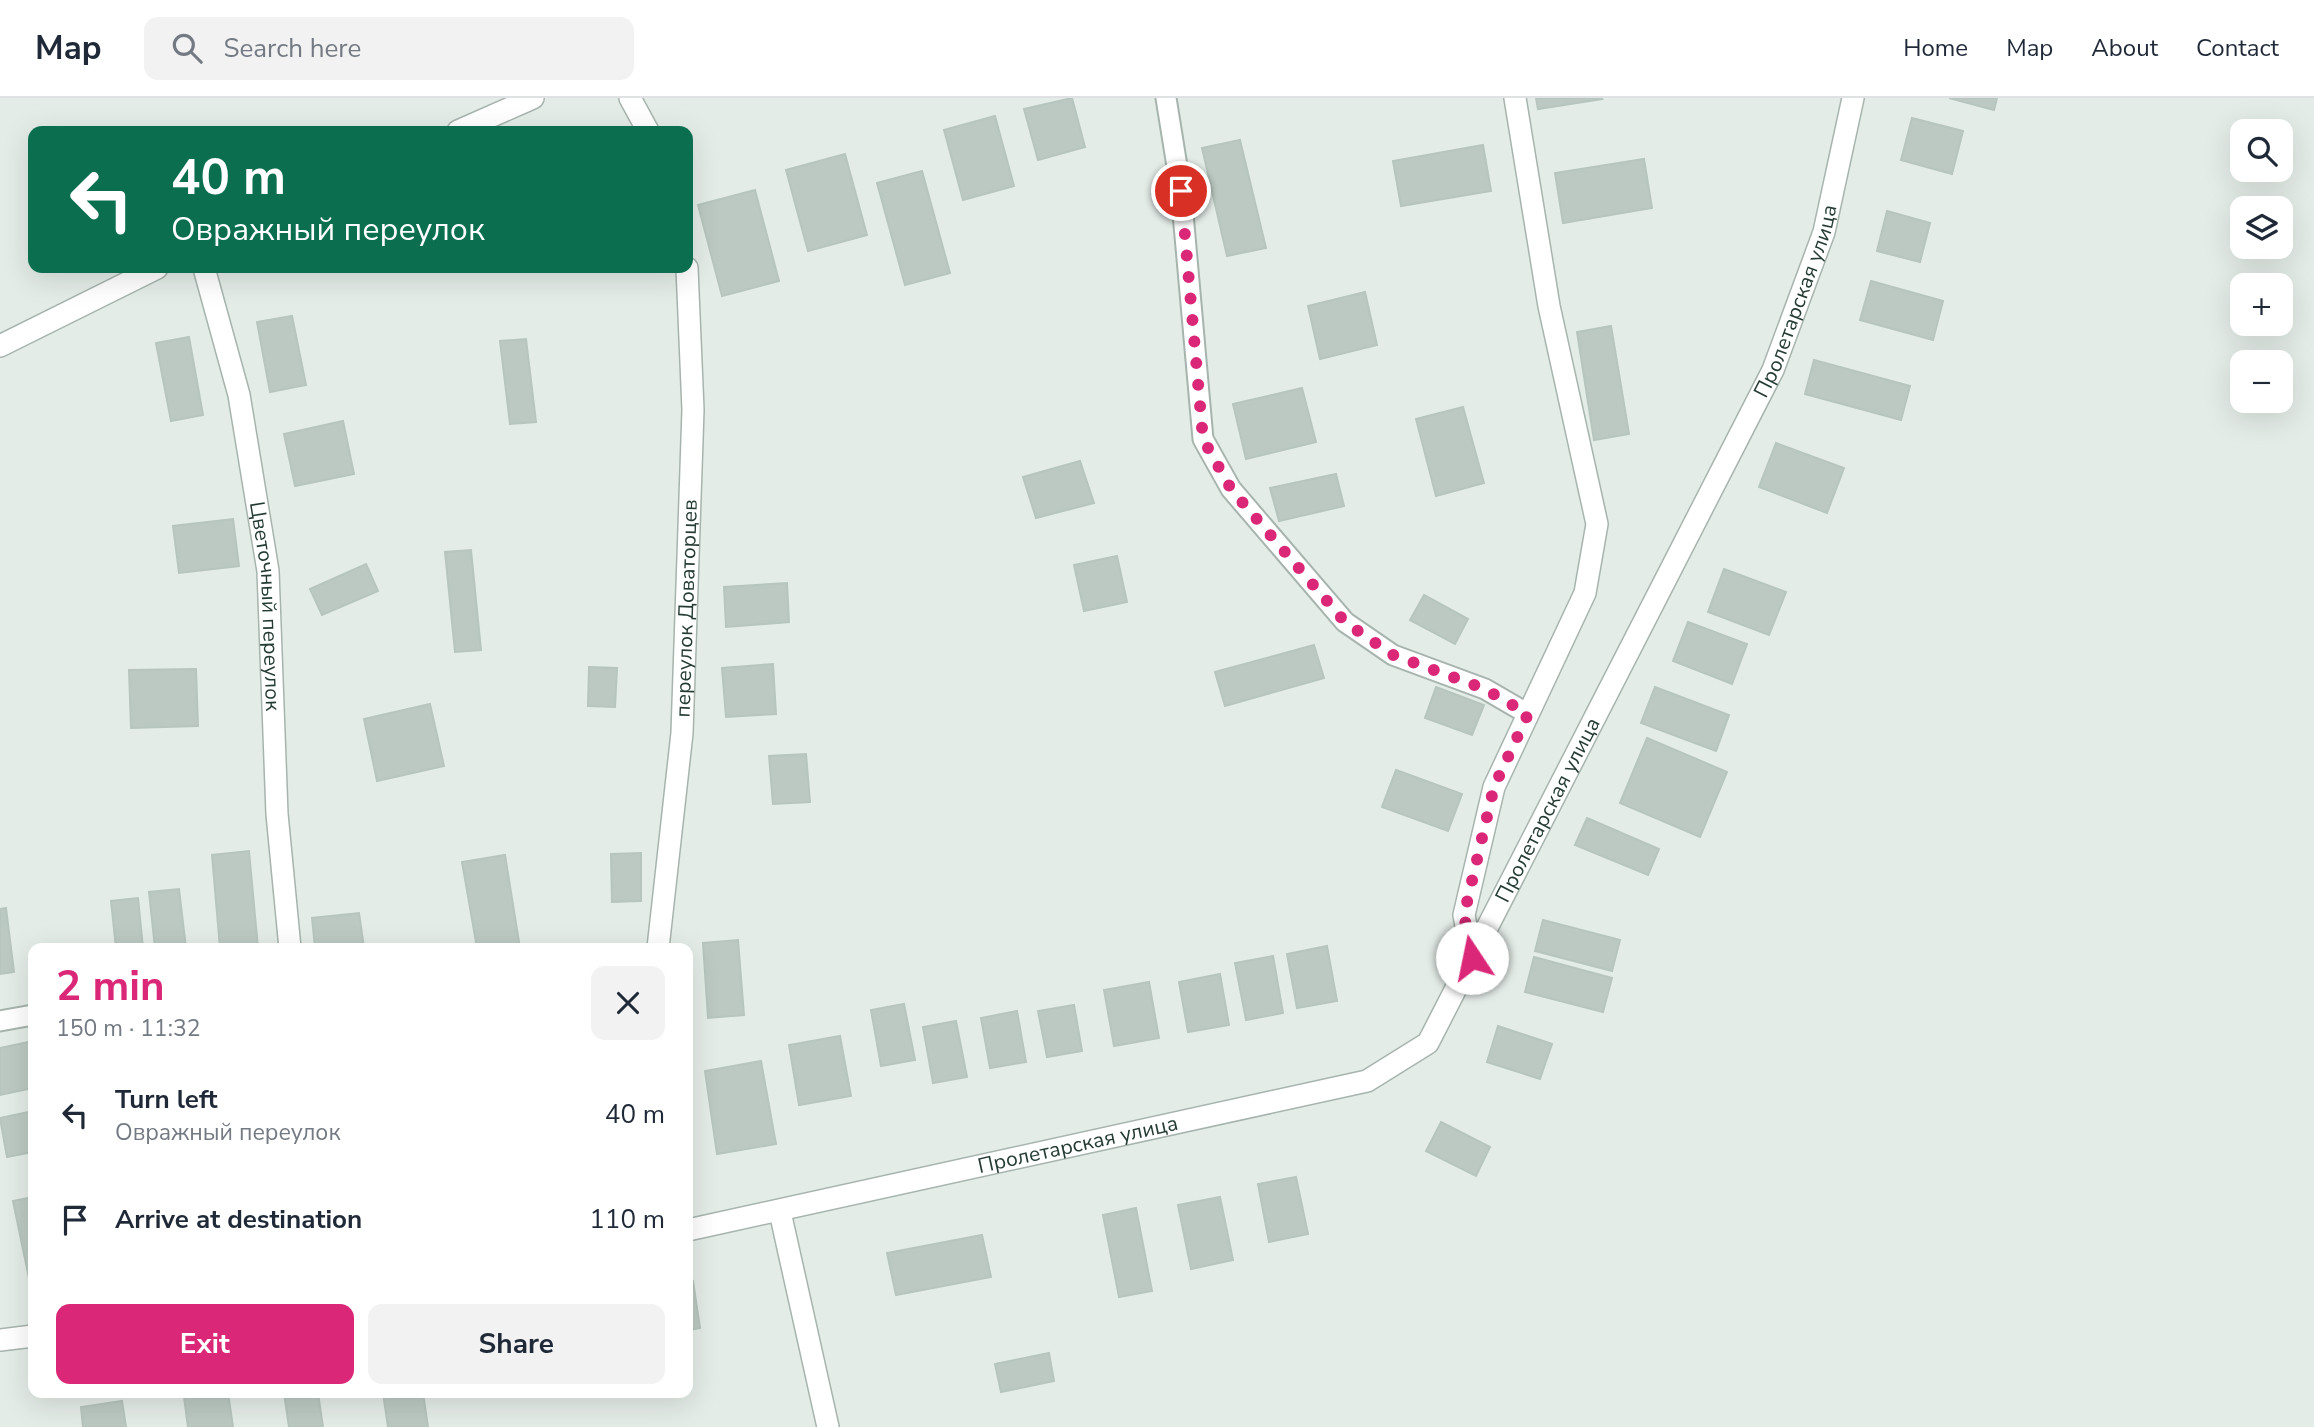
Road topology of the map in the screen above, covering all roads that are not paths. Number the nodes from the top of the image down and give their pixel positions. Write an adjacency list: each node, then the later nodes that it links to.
1 (533, 98): 6 (street)
2 (630, 98): 7 (street)
3 (1166, 98): 12 (lane)
4 (1515, 98): 12 (street)
5 (1853, 98): 15 (street, Пролетарская улица)
6 (469, 126)
7 (645, 126)
8 (147, 273): 11 (street)
9 (205, 273): 13 (street, Цветочный переулок)
10 (687, 273): 14 (street, переулок Доваторцев)
11 (0, 346)
12 (1528, 714): 15 (street)
13 (290, 943)
14 (659, 943)
15 (1472, 958): 18 (street, Пролетарская улица)
16 (28, 1016): 17 (lane)
17 (0, 1021)
18 (780, 1212): 19 (street, Пролетарская улица); 22 (street)
19 (693, 1229)
20 (28, 1337): 21 (street)
21 (0, 1340)
22 (828, 1427)

